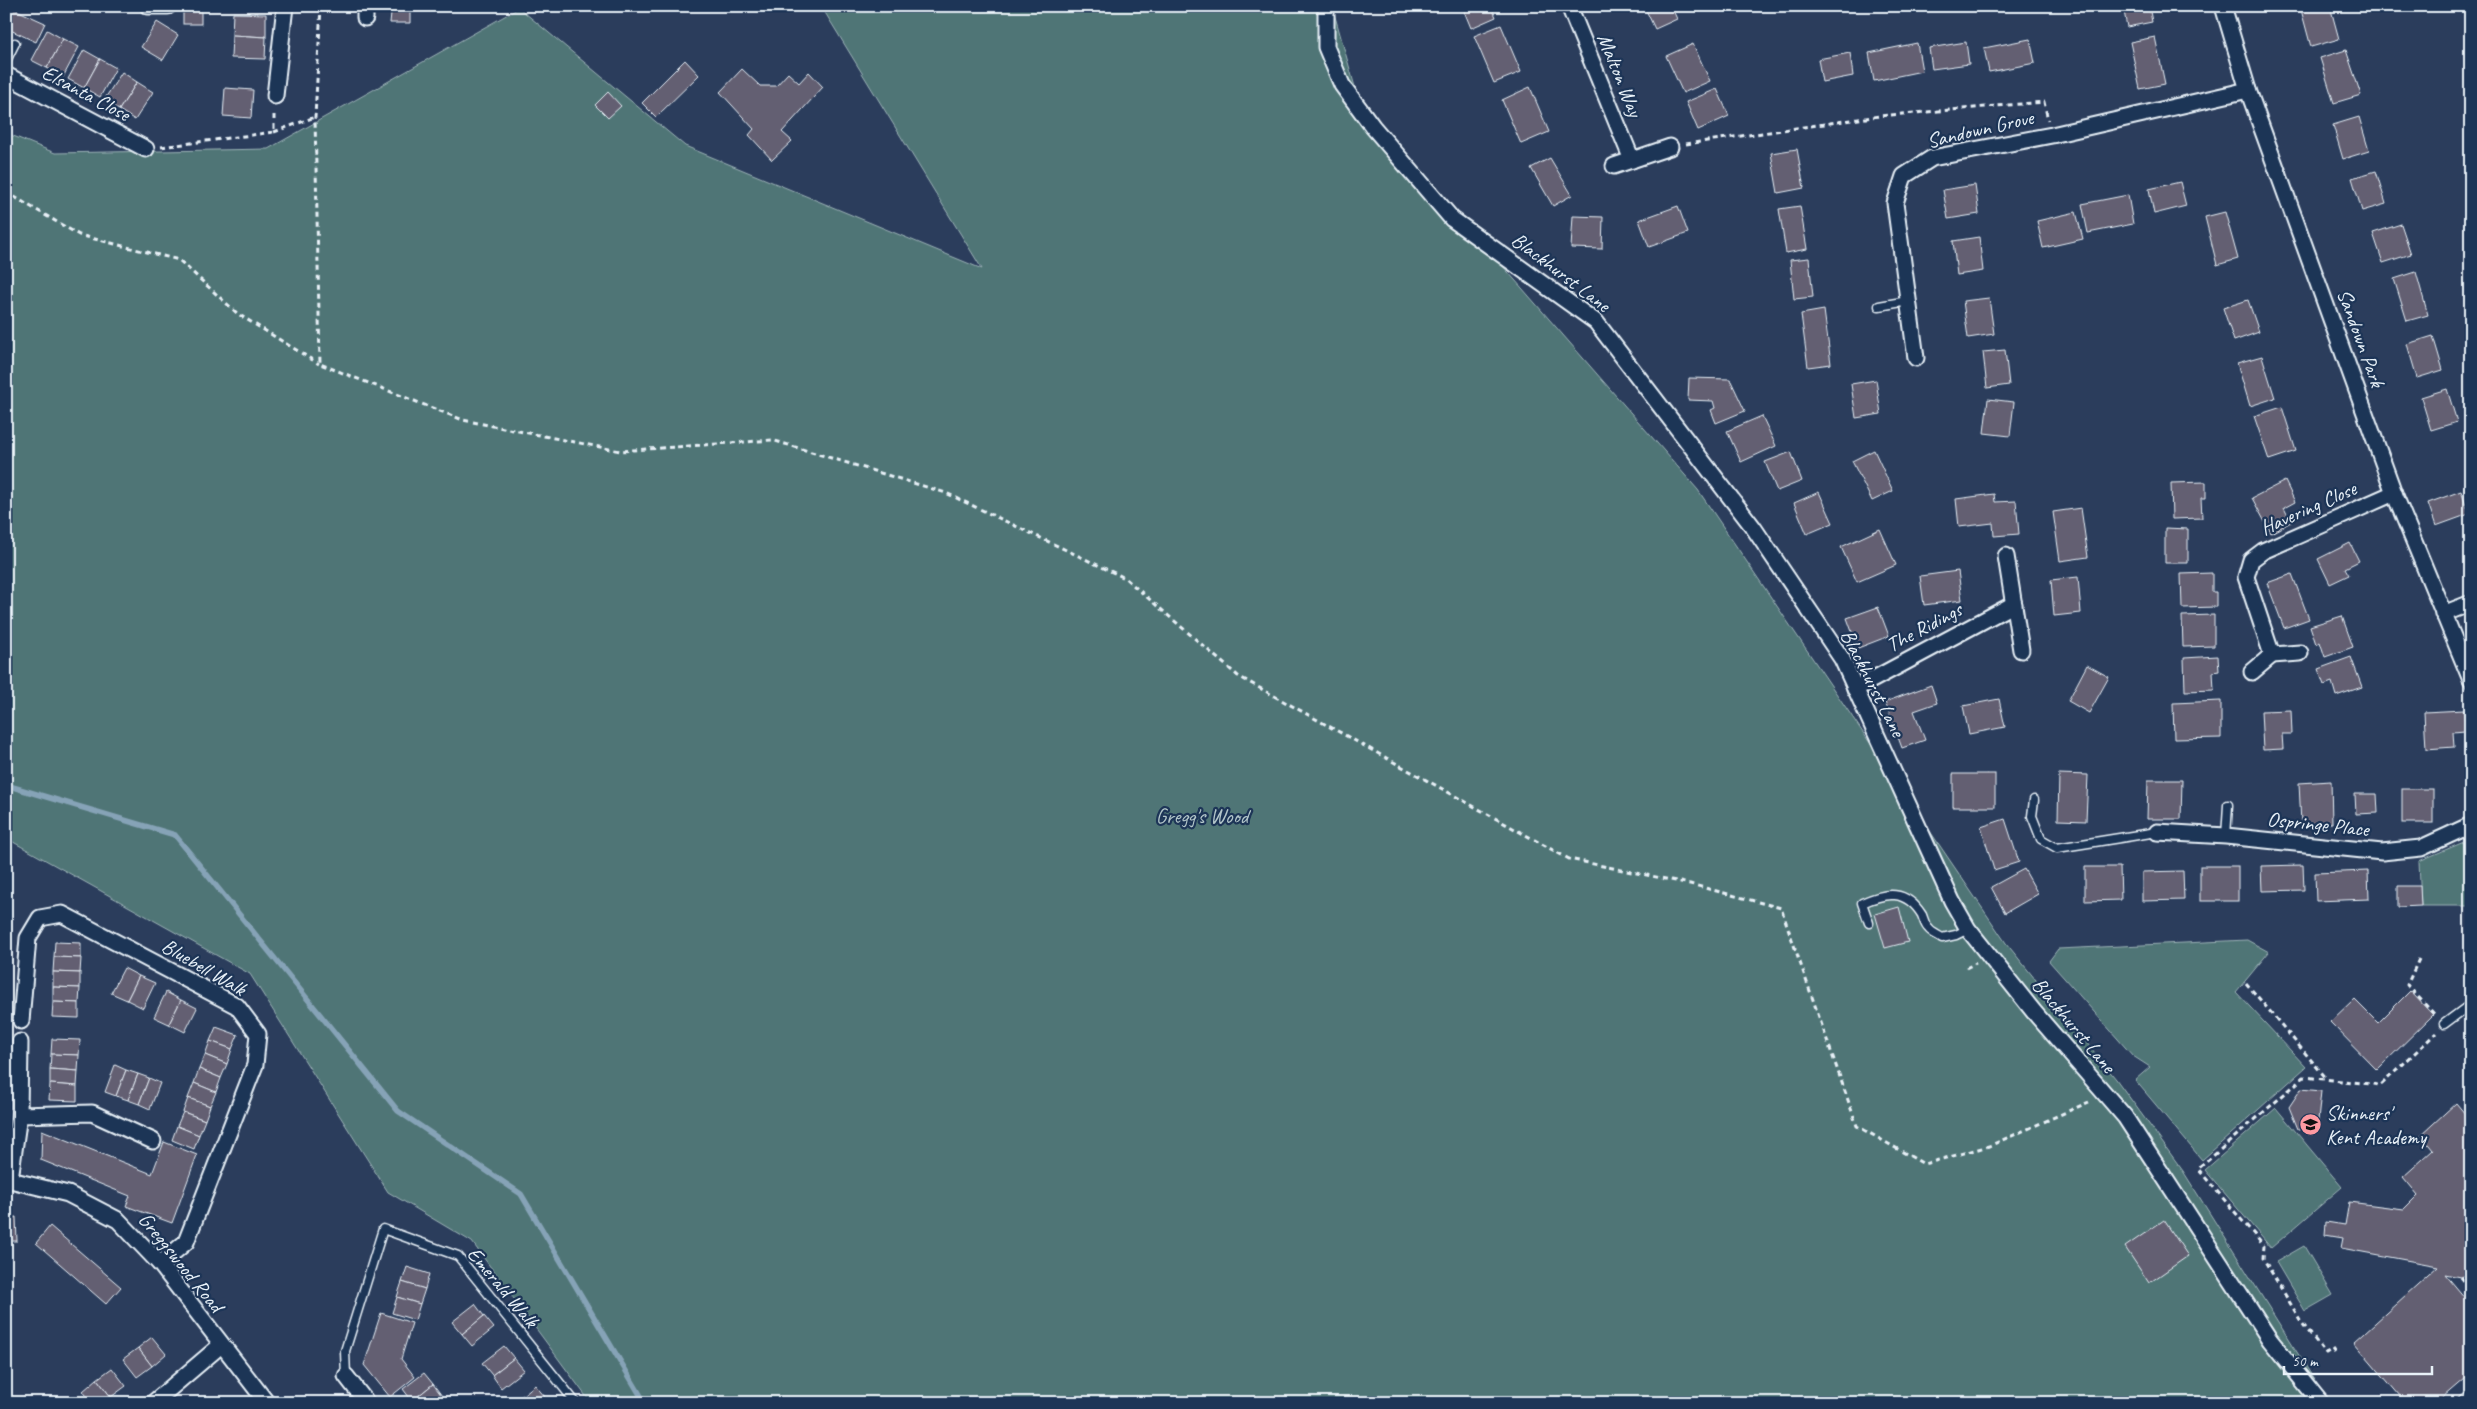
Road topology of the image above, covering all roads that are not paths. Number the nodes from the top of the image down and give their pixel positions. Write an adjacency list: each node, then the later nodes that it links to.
1 (148, 6): 2 (street)
2 (168, 6)
3 (285, 6): 11 (street)
4 (1326, 6): 29 (street, Blackhurst Lane)
5 (1569, 6): 14 (street, Malton Way)
6 (2223, 6): 10 (street, Sandown Park)
7 (15, 43): 8 (lane)
8 (6, 61)
9 (6, 75): 13 (street, Elsanta Close)
10 (2248, 90): 16 (street, Sandown Grove); 19 (street, Sandown Park)
11 (275, 96)
12 (1670, 147): 14 (street)
13 (146, 149)
14 (1632, 160): 15 (street)
15 (1614, 166)
16 (1908, 301): 17 (lane); 18 (street, Sandown Grove)
17 (1879, 306)
18 (1916, 358)
19 (2394, 493): 23 (street, Sandown Park); 26 (street, Havering Close)
20 (2006, 556): 22 (street)
21 (2471, 603): 23 (street)
22 (2014, 604): 24 (street); 29 (street, The Ridings)
23 (2443, 614): 28 (street, Sandown Park)
24 (2021, 650)
25 (2300, 653): 26 (street)
26 (2272, 655): 27 (street)
27 (2252, 672)
28 (2471, 680)
29 (1855, 688): 36 (street, Blackhurst Lane)
30 (2034, 800): 33 (lane)
31 (2228, 805): 34 (lane)
32 (2471, 825): 34 (street, Ospringe Place)
33 (2156, 832): 34 (street, Ospringe Place)
34 (2226, 836)
35 (1869, 923): 36 (lane)
36 (1968, 929): 52 (street, Blackhurst Lane)
37 (2471, 1004): 39 (lane)
38 (21, 1020): 44 (street, Bluebell Walk)
39 (2444, 1024)
40 (20, 1042): 41 (street)
41 (19, 1115): 42 (street); 43 (street)
42 (153, 1141)
43 (8, 1179): 44 (street, Greggswood Road)
44 (160, 1264): 45 (street, Greggswood Road)
45 (221, 1345): 48 (street); 49 (street, Greggswood Road)
46 (346, 1376): 50 (street); 51 (lane, Emerald Walk)
47 (2471, 1394): 53 (lane)
48 (153, 1403)
49 (268, 1403)
50 (367, 1403)
51 (576, 1403)
52 (2321, 1403)
53 (2460, 1403)

